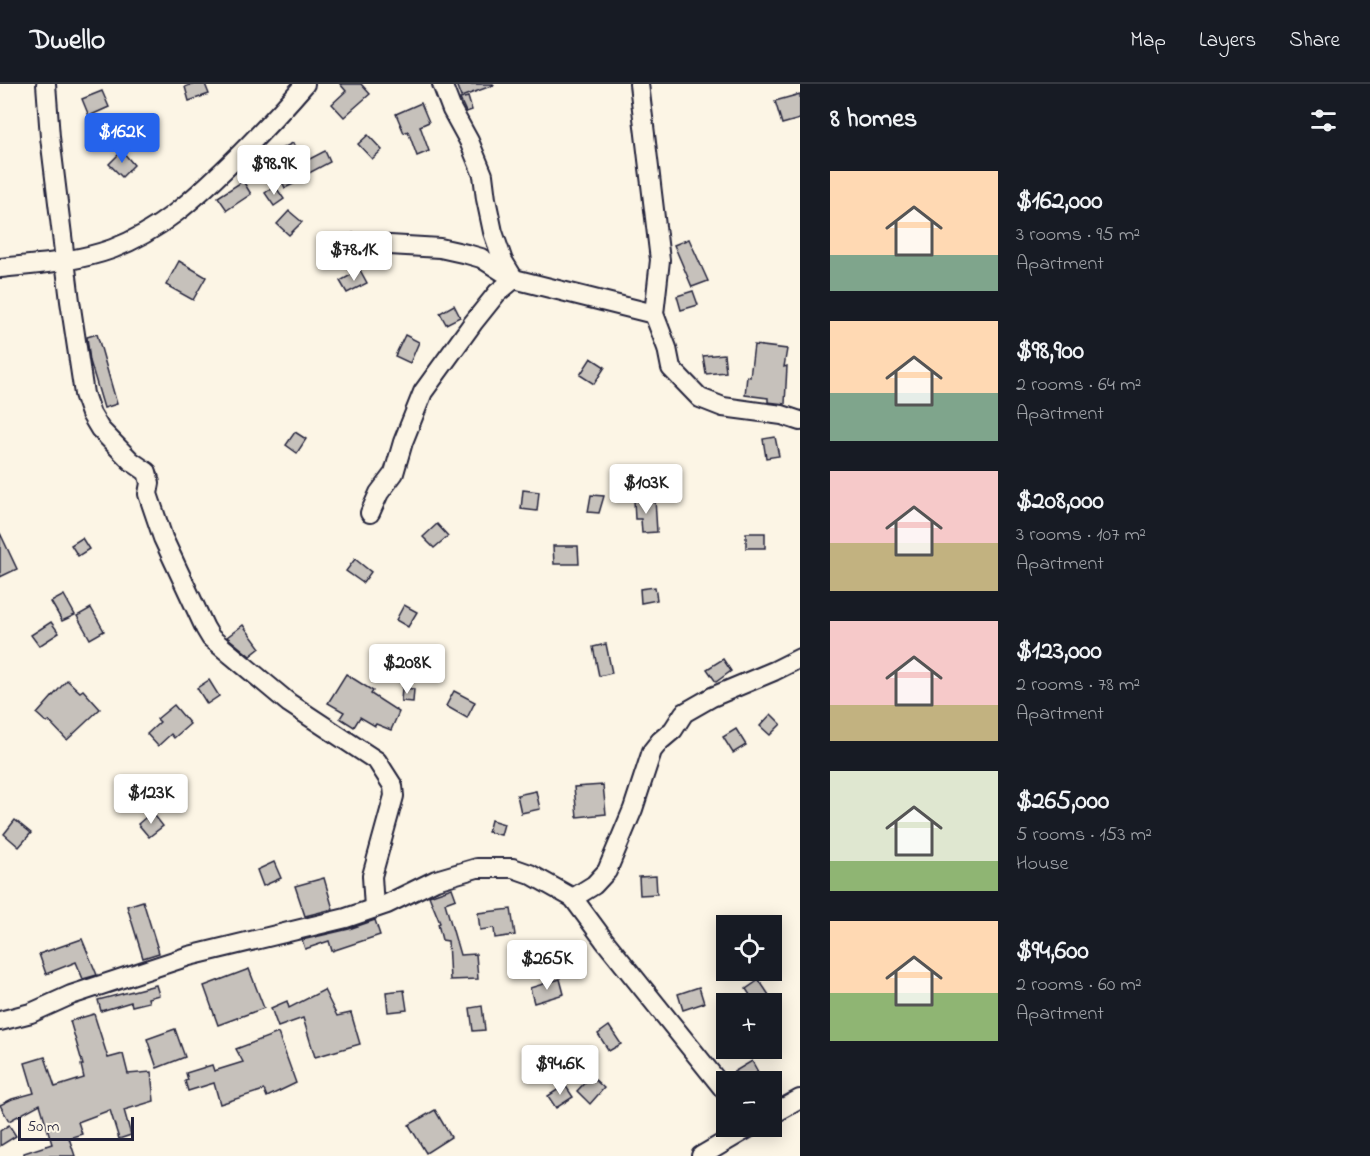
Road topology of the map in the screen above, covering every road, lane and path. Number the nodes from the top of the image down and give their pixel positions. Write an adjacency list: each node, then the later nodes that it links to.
1 (46, 84): 6 (street)
2 (305, 84): 6 (street)
3 (442, 84): 8 (street)
4 (639, 84): 9 (street)
5 (356, 243): 8 (street)
6 (66, 261): 7 (street); 14 (street)
7 (0, 268)
8 (514, 279): 9 (street); 11 (street)
9 (654, 314): 10 (street)
10 (800, 421)
11 (370, 513)
12 (800, 658): 13 (street)
13 (573, 898): 14 (street); 16 (street)
14 (374, 908): 15 (street)
15 (0, 1022)
16 (716, 1080)
17 (800, 1099): 18 (street)
18 (782, 1109)
19 (733, 1137): 20 (street)
20 (701, 1156)

